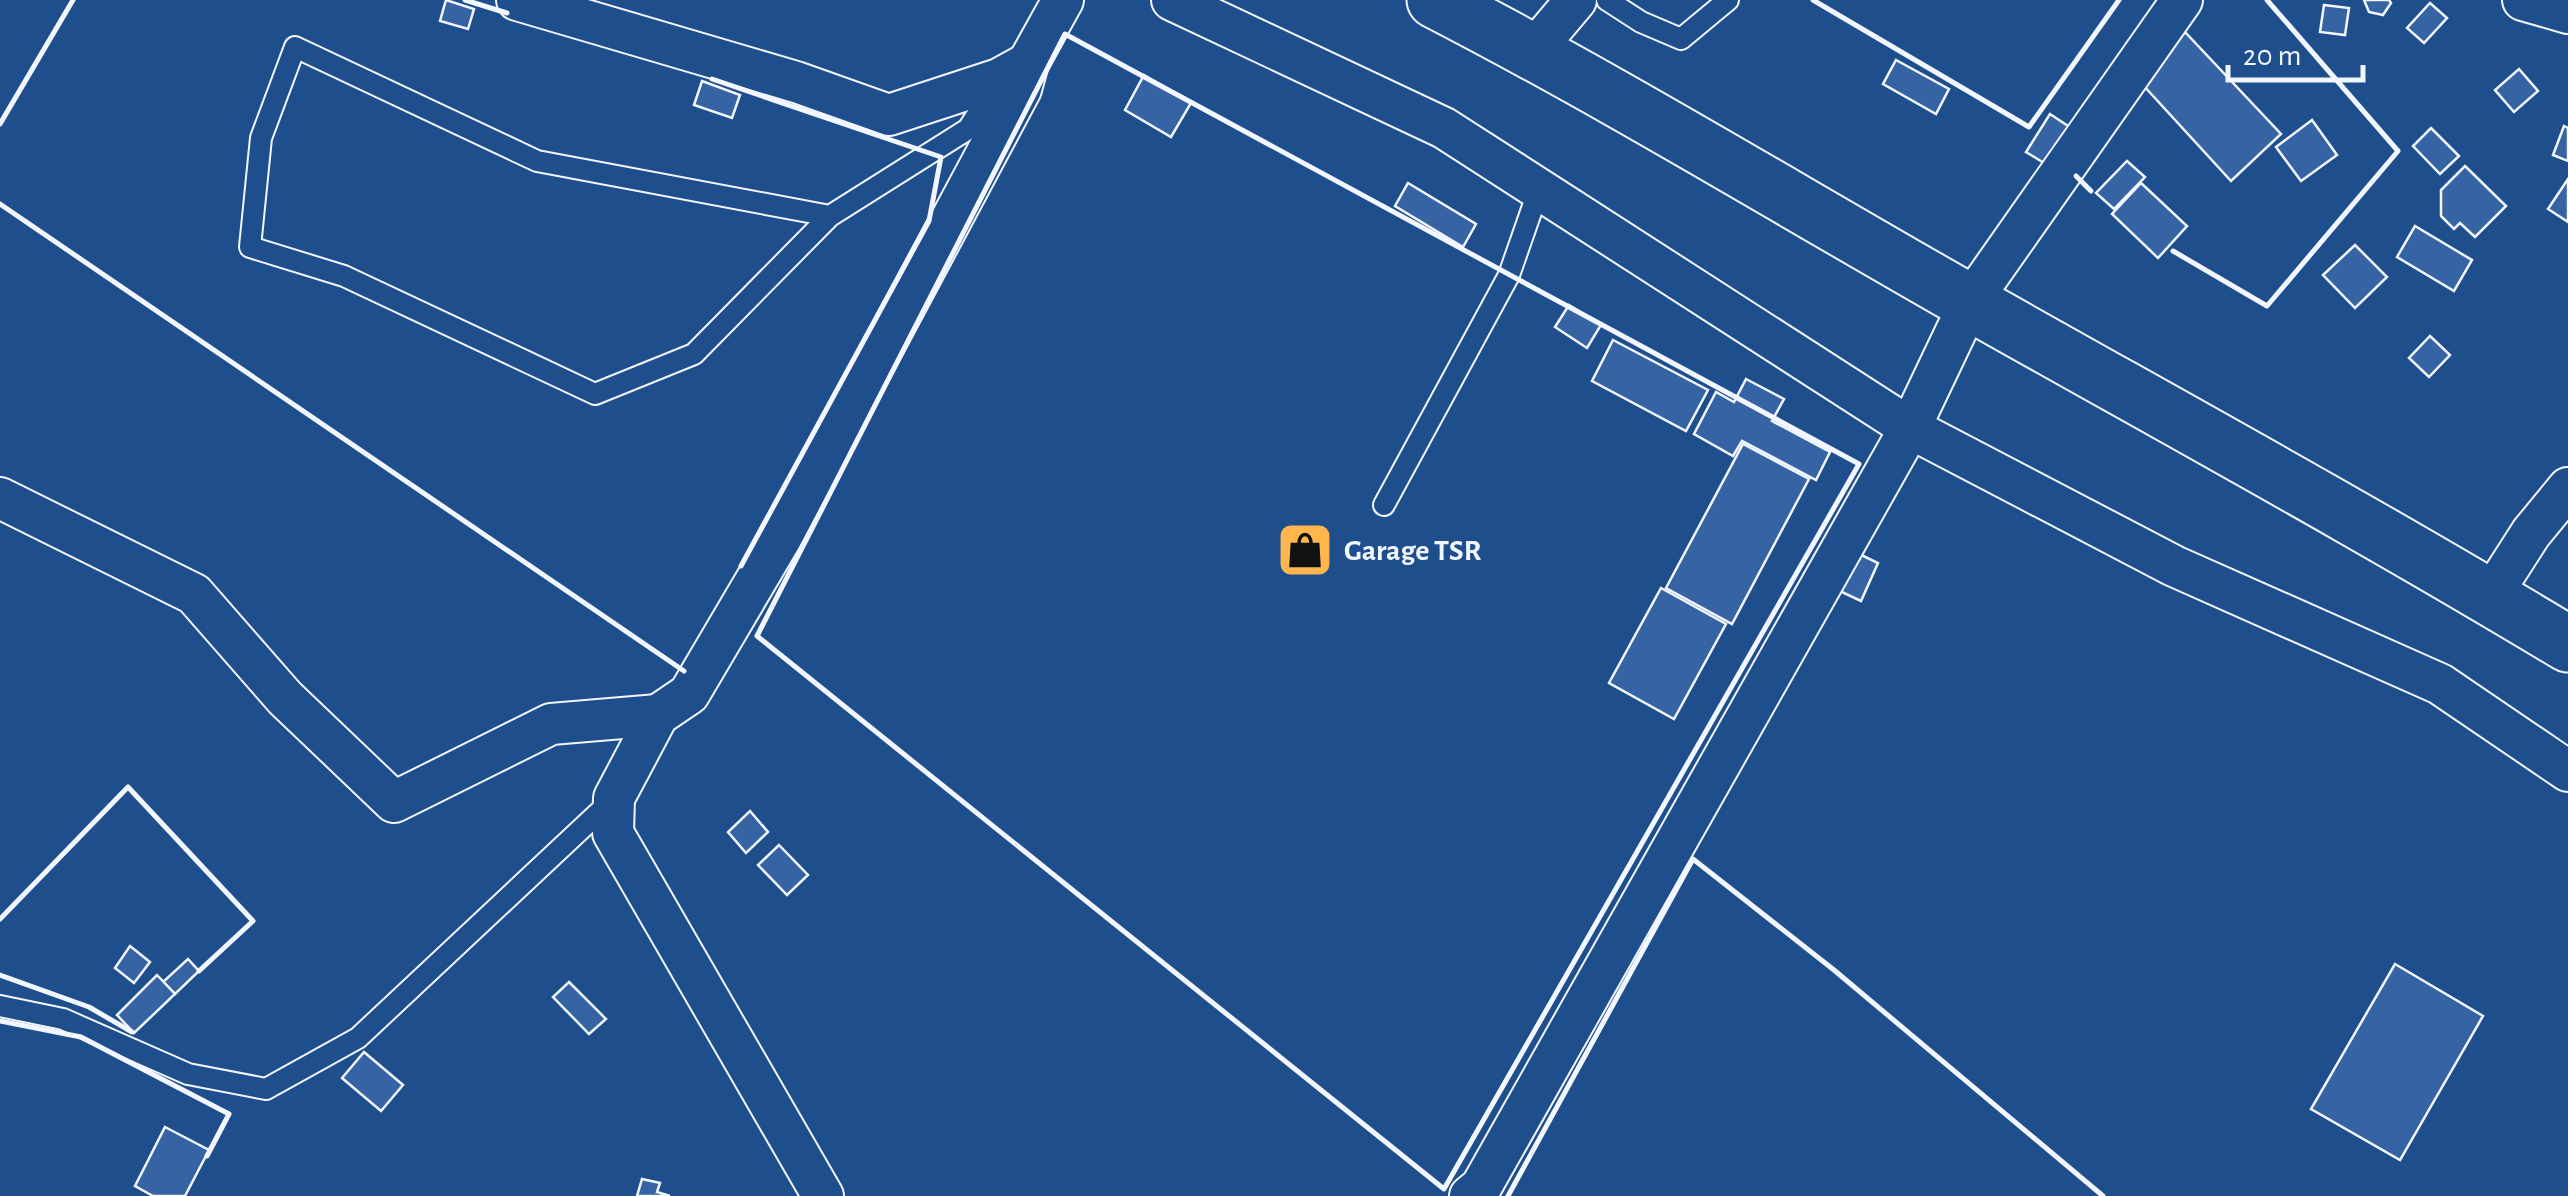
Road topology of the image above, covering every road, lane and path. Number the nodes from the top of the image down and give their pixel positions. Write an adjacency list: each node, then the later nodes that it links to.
1 (517, 0): 12 (street)
2 (1063, 0): 12 (street)
3 (1172, 0): 13 (street)
4 (1435, 0): 11 (highway)
5 (1576, 0): 11 (street)
6 (1608, 0): 7 (lane)
7 (1728, 0)
8 (2182, 0): 15 (street)
9 (2523, 0): 10 (street)
10 (2568, 13)
11 (1533, 50): 15 (highway)
12 (1014, 71): 14 (lane); 22 (street)
13 (1540, 189): 16 (street); 19 (lane)
14 (830, 216): 14 (lane)
15 (1970, 302): 16 (street); 20 (highway)
16 (1910, 428): 23 (street); 27 (street)
17 (2568, 488): 20 (street)
18 (0, 498): 22 (street)
19 (1384, 505)
20 (2490, 597): 21 (highway)
21 (2568, 644)
22 (658, 715): 24 (street)
23 (2568, 771)
24 (614, 798): 25 (lane); 26 (street)
25 (0, 1006)
26 (823, 1196)
27 (1470, 1196)

